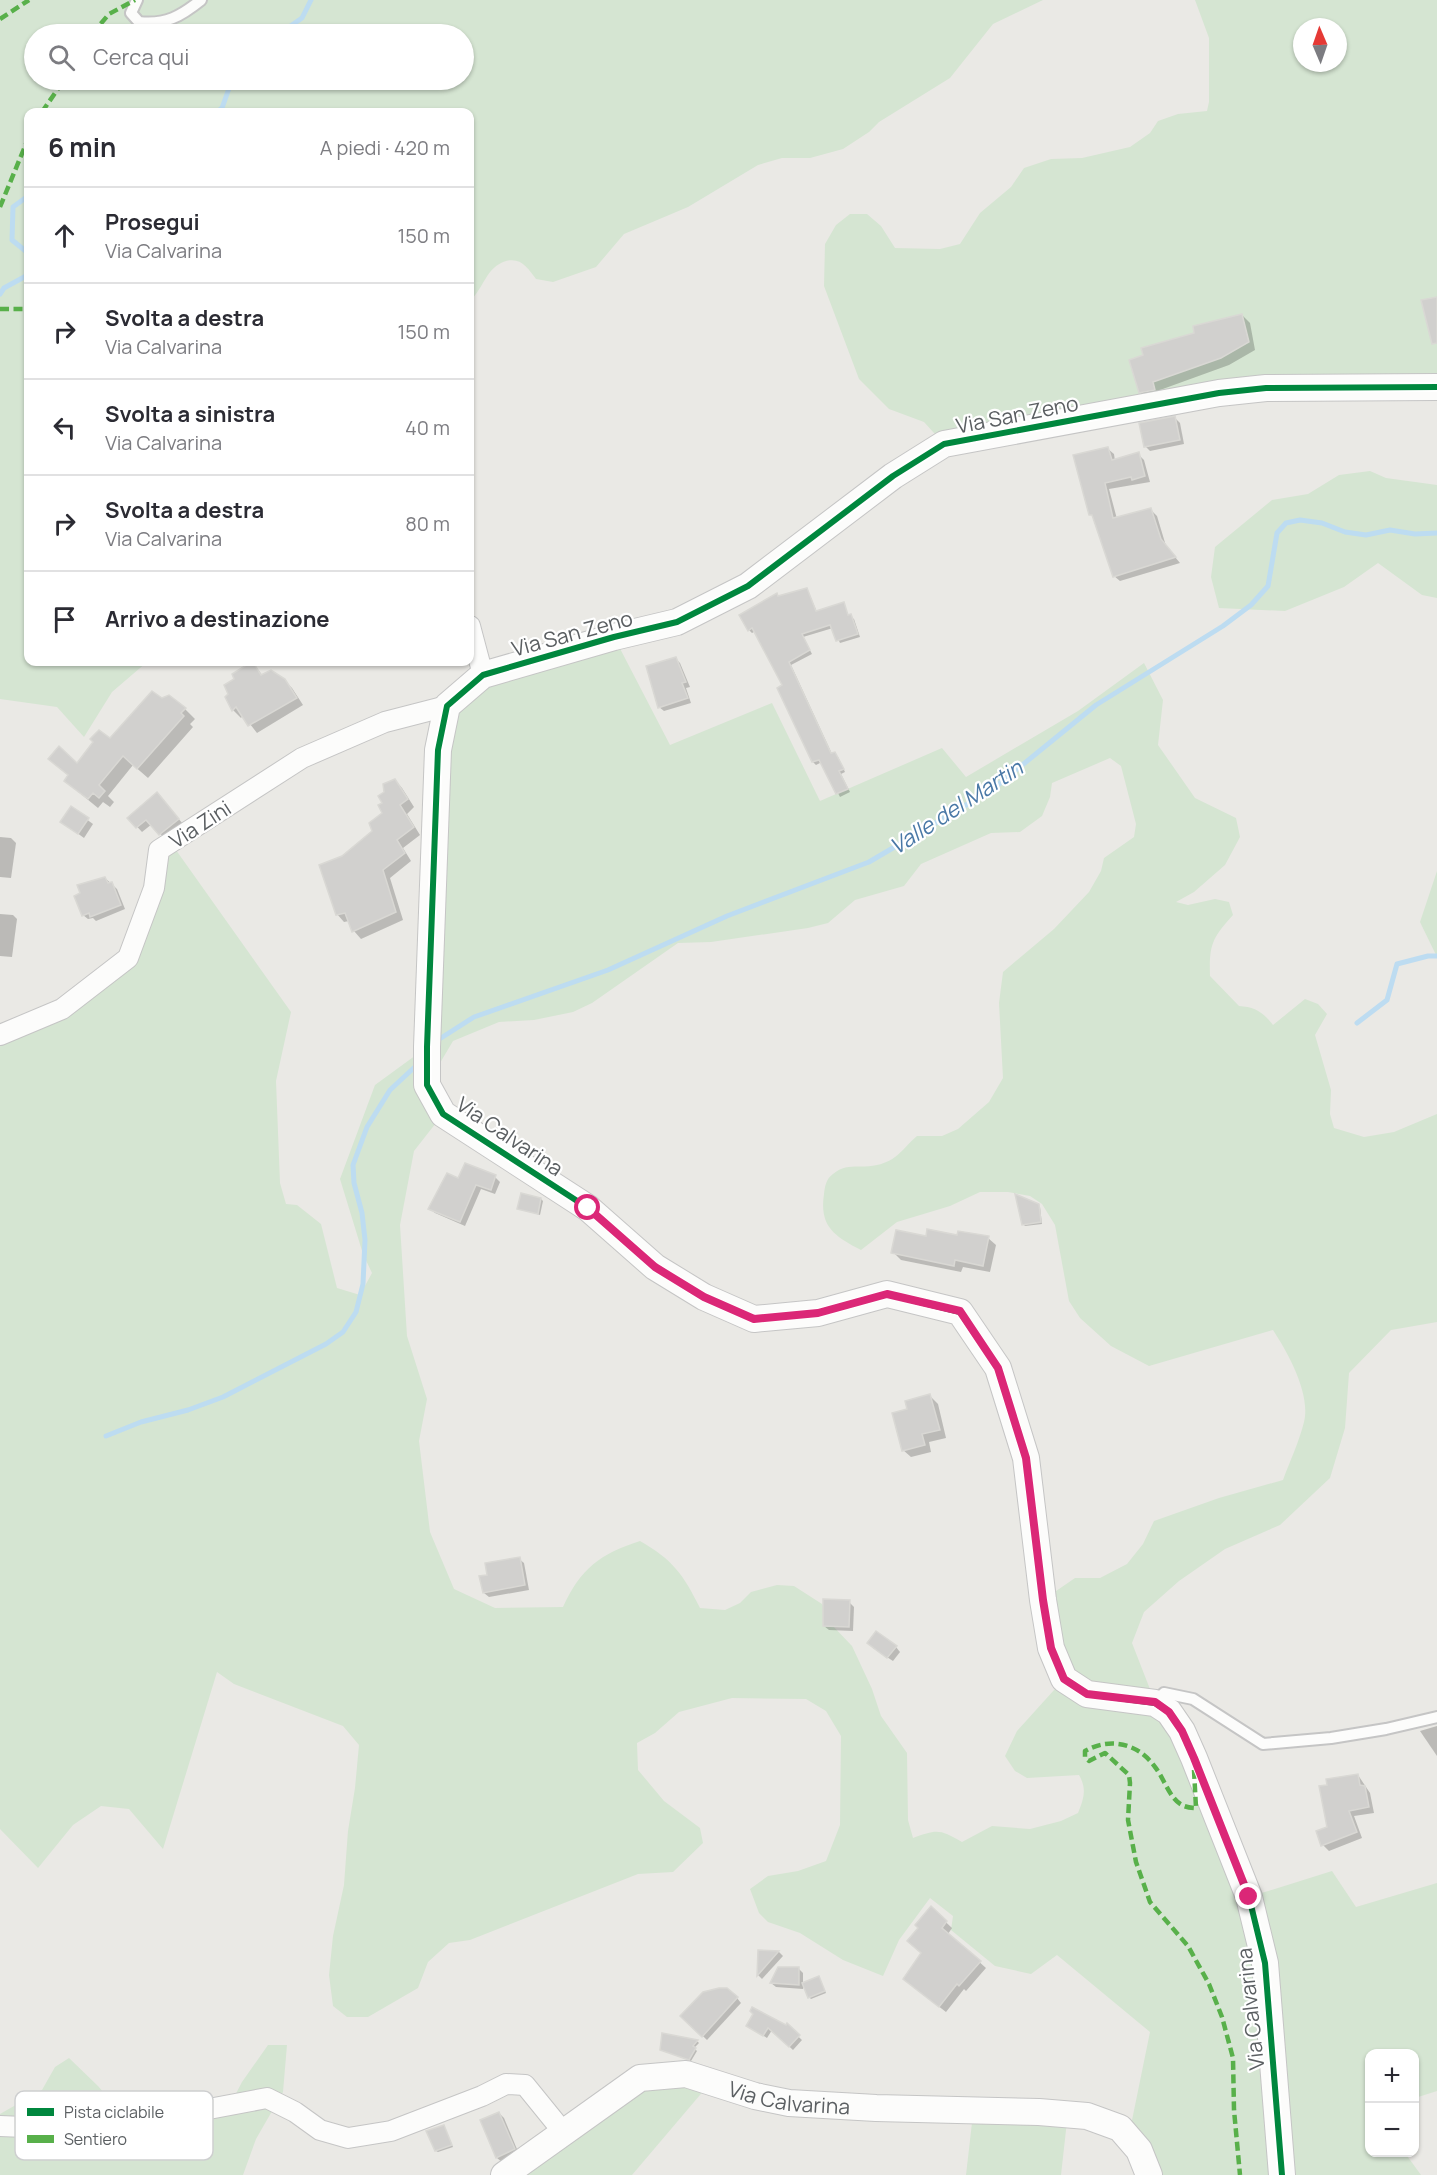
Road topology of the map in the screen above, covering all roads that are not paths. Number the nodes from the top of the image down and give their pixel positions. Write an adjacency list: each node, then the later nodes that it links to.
1 (137, 0): 2 (lane)
2 (201, 0)
3 (1437, 387): 5 (street, Via San Zeno)
4 (474, 641): 5 (street)
5 (483, 675): 6 (street)
6 (447, 706): 7 (street, Via Zini); 8 (street, Via Calvarina)
7 (0, 1035)
8 (1155, 1702): 9 (lane); 16 (street, Via Calvarina)
9 (1437, 1717)
10 (213, 2108): 13 (street)
11 (0, 2126): 12 (street)
12 (15, 2127)
13 (564, 2133): 14 (street, Via Calvarina); 15 (street, Via Calvarina)
14 (504, 2175)
15 (1149, 2175)
16 (1282, 2175)

